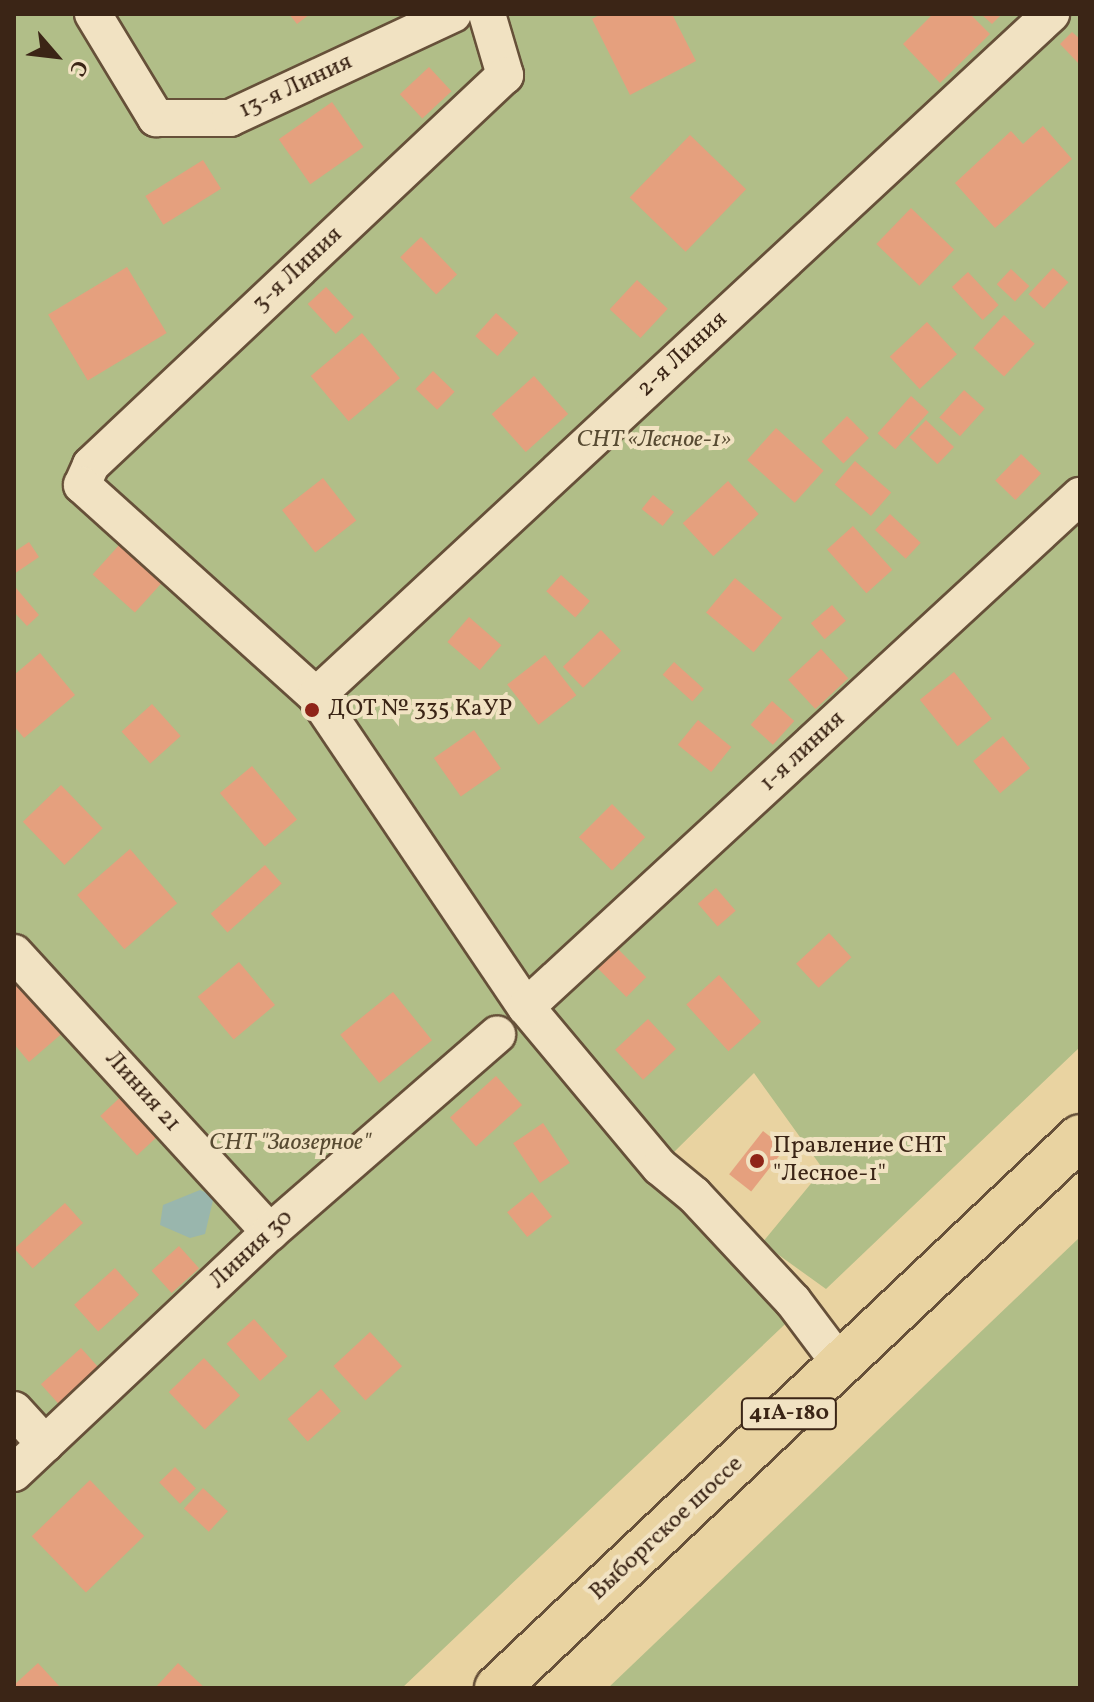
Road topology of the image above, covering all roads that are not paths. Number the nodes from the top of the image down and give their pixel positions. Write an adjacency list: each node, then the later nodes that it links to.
1 (93, 14): 2 (street, 13-я Линия)
2 (453, 14)
3 (487, 14): 6 (street, 3-я Линия)
4 (1051, 14): 6 (street, 2-я Линия)
5 (1080, 496): 8 (street, 1-я линия)
6 (316, 696): 8 (street)
7 (14, 953): 11 (street, Линия 21)
8 (526, 1007): 12 (street)
9 (497, 1035): 11 (street, Линия 30)
10 (1080, 1137): 12 (main road, Выборгское шоссе / 41А-180)
11 (270, 1232): 14 (street, Линия 30)
12 (841, 1365): 16 (main road, Выборгское шоссе / 41А-180)
13 (14, 1410): 14 (street)
14 (45, 1444): 15 (street, Линия 30)
15 (14, 1473)
16 (497, 1688)

